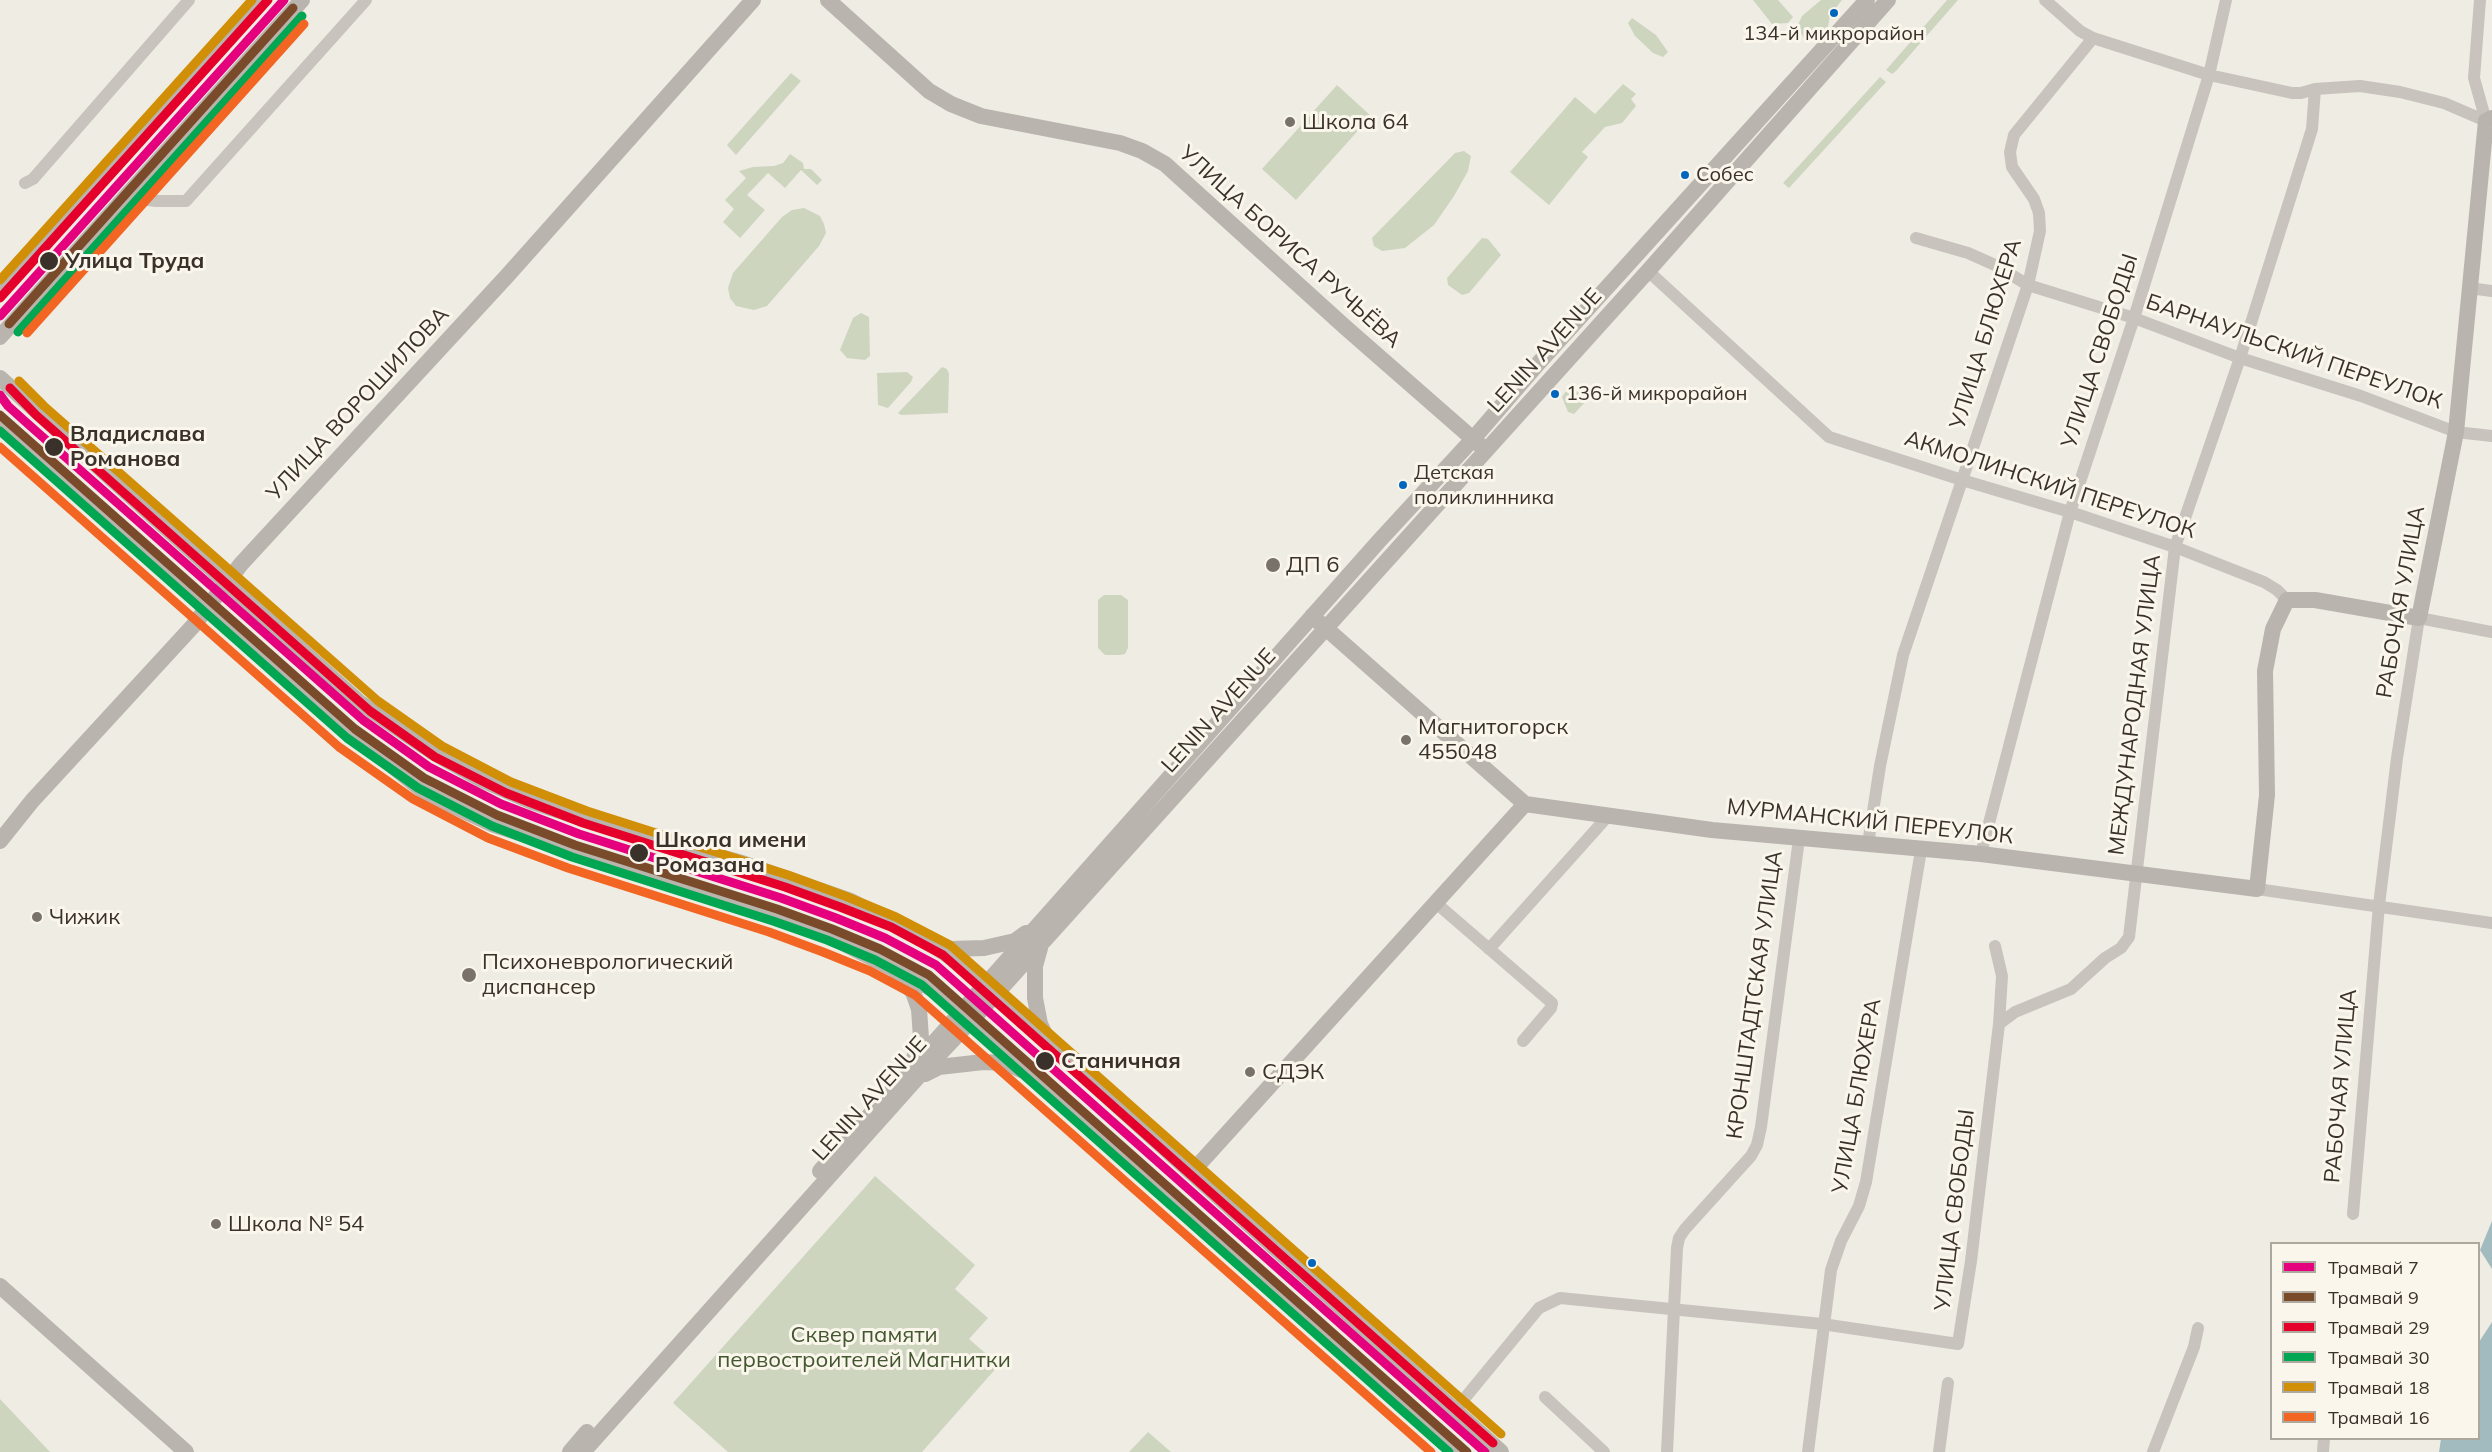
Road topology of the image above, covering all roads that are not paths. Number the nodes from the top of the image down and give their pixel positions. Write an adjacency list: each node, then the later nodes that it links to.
1 (189, 0): 16 (street)
2 (258, 0): 22 (main road)
3 (302, 0): 17 (main road)
4 (366, 0): 17 (street)
5 (753, 0): 36 (main road, УЛИЦА ВОРОШИЛОВА)
6 (828, 0): 31 (main road, УЛИЦА БОРИСА РУЧЬЁВА)
7 (1867, 0): 31 (main road, LENIN AVENUE)
8 (1888, 0): 19 (main road, LENIN AVENUE)
9 (2044, 0): 12 (street)
10 (2226, 0): 13 (street, УЛИЦА СВОБОДЫ)
11 (2480, 0): 15 (street, РАБОЧАЯ УЛИЦА)
12 (2093, 38): 13 (street); 20 (street, УЛИЦА БЛЮХЕРА)
13 (2209, 75): 14 (street); 24 (street, УЛИЦА СВОБОДЫ)
14 (2315, 89): 15 (street); 26 (street, МЕЖДУНАРОДНАЯ УЛИЦА)
15 (2489, 120): 21 (main road, РАБОЧАЯ УЛИЦА)
16 (25, 183)
17 (125, 197): 25 (main road)
18 (1916, 238): 20 (street, БАРНАУЛЬСКИЙ ПЕРЕУЛОК)
19 (1648, 271): 32 (main road, LENIN AVENUE); 33 (street, АКМОЛИНСКИЙ ПЕРЕУЛОК)
20 (2028, 285): 24 (street, БАРНАУЛЬСКИЙ ПЕРЕУЛОК); 33 (street, УЛИЦА БЛЮХЕРА)
21 (2469, 288): 23 (street); 29 (main road, РАБОЧАЯ УЛИЦА)
22 (0, 289)
23 (2492, 291)
24 (2134, 318): 26 (street, БАРНАУЛЬСКИЙ ПЕРЕУЛОК); 34 (street, УЛИЦА СВОБОДЫ)
25 (0, 337)
26 (2240, 358): 29 (street, БАРНАУЛЬСКИЙ ПЕРЕУЛОК); 35 (street, МЕЖДУНАРОДНАЯ УЛИЦА)
27 (0, 378): 36 (main road)
28 (0, 421): 38 (main road)
29 (2456, 432): 30 (street, БАРНАУЛЬСКИЙ ПЕРЕУЛОК); 39 (main road, РАБОЧАЯ УЛИЦА)
30 (2492, 436)
31 (1473, 439): 32 (main road, УЛИЦА БОРИСА РУЧЬЁВА); 40 (main road, LENIN AVENUE)
32 (1486, 451): 40 (main road, LENIN AVENUE)
33 (1962, 480): 34 (street, АКМОЛИНСКИЙ ПЕРЕУЛОК); 46 (street, УЛИЦА БЛЮХЕРА)
34 (2070, 512): 35 (street, АКМОЛИНСКИЙ ПЕРЕУЛОК); 48 (street, УЛИЦА СВОБОДЫ)
35 (2175, 547): 37 (street, АКМОЛИНСКИЙ ПЕРЕУЛОК); 49 (street, МЕЖДУНАРОДНАЯ УЛИЦА)
36 (228, 581): 38 (main road, УЛИЦА ВОРОШИЛОВА); 55 (main road)
37 (2287, 600): 39 (main road); 50 (main road)
38 (209, 606): 45 (main road, УЛИЦА ВОРОШИЛОВА); 58 (main road)
39 (2419, 618): 41 (street); 52 (street, РАБОЧАЯ УЛИЦА)
40 (1318, 622): 42 (main road); 54 (main road, LENIN AVENUE)
41 (2492, 632)
42 (1525, 804): 43 (main road, МУРМАНСКИЙ ПЕРЕУЛОК); 51 (main road)
43 (1608, 816): 44 (main road, МУРМАНСКИЙ ПЕРЕУЛОК); 57 (street)
44 (1799, 839): 46 (main road, МУРМАНСКИЙ ПЕРЕУЛОК); 69 (street, КРОНШТАДТСКАЯ УЛИЦА)
45 (0, 841)
46 (1868, 844): 47 (main road, МУРМАНСКИЙ ПЕРЕУЛОК)
47 (1921, 850): 48 (main road, МУРМАНСКИЙ ПЕРЕУЛОК); 70 (street, УЛИЦА БЛЮХЕРА)
48 (1981, 854): 49 (main road, МУРМАНСКИЙ ПЕРЕУЛОК)
49 (2136, 875): 50 (main road, МУРМАНСКИЙ ПЕРЕУЛОК); 61 (street, МЕЖДУНАРОДНАЯ УЛИЦА)
50 (2257, 889): 52 (street, МУРМАНСКИЙ ПЕРЕУЛОК)
51 (1436, 903): 57 (street); 66 (main road)
52 (2379, 907): 53 (street, МУРМАНСКИЙ ПЕРЕУЛОК); 67 (street, РАБОЧАЯ УЛИЦА)
53 (2492, 923)
54 (1043, 930): 55 (main road); 59 (main road, LENIN AVENUE); 63 (main road)
55 (934, 945): 59 (main road)
56 (1995, 946): 61 (street, УЛИЦА СВОБОДЫ)
57 (1489, 949): 62 (street)
58 (891, 968): 60 (main road); 64 (main road)
59 (990, 990): 60 (main road, LENIN AVENUE); 63 (main road)
60 (965, 1017): 64 (main road, LENIN AVENUE); 65 (main road)
61 (1999, 1024): 70 (street, УЛИЦА СВОБОДЫ)
62 (1523, 1041)
63 (1050, 1045): 66 (main road)
64 (914, 1073): 65 (main road); 76 (main road, LENIN AVENUE); 77 (main road, LENIN AVENUE)
65 (1035, 1077): 78 (main road)
66 (1192, 1172): 74 (main road)
67 (2353, 1214)
68 (0, 1286): 75 (main road)
69 (1674, 1310): 70 (street); 74 (street); 81 (street, КРОНШТАДТСКАЯ УЛИЦА)
70 (1822, 1324): 82 (street, УЛИЦА БЛЮХЕРА)
71 (2198, 1328): 84 (street)
72 (1948, 1383): 83 (street)
73 (1545, 1397): 80 (street)
74 (1455, 1410): 79 (main road)
75 (186, 1452)
76 (570, 1452)
77 (583, 1452)
78 (1455, 1452)
79 (1501, 1452)
80 (1604, 1452)
81 (1667, 1452)
82 (1808, 1452)
83 (1939, 1452)
84 (2153, 1452)

